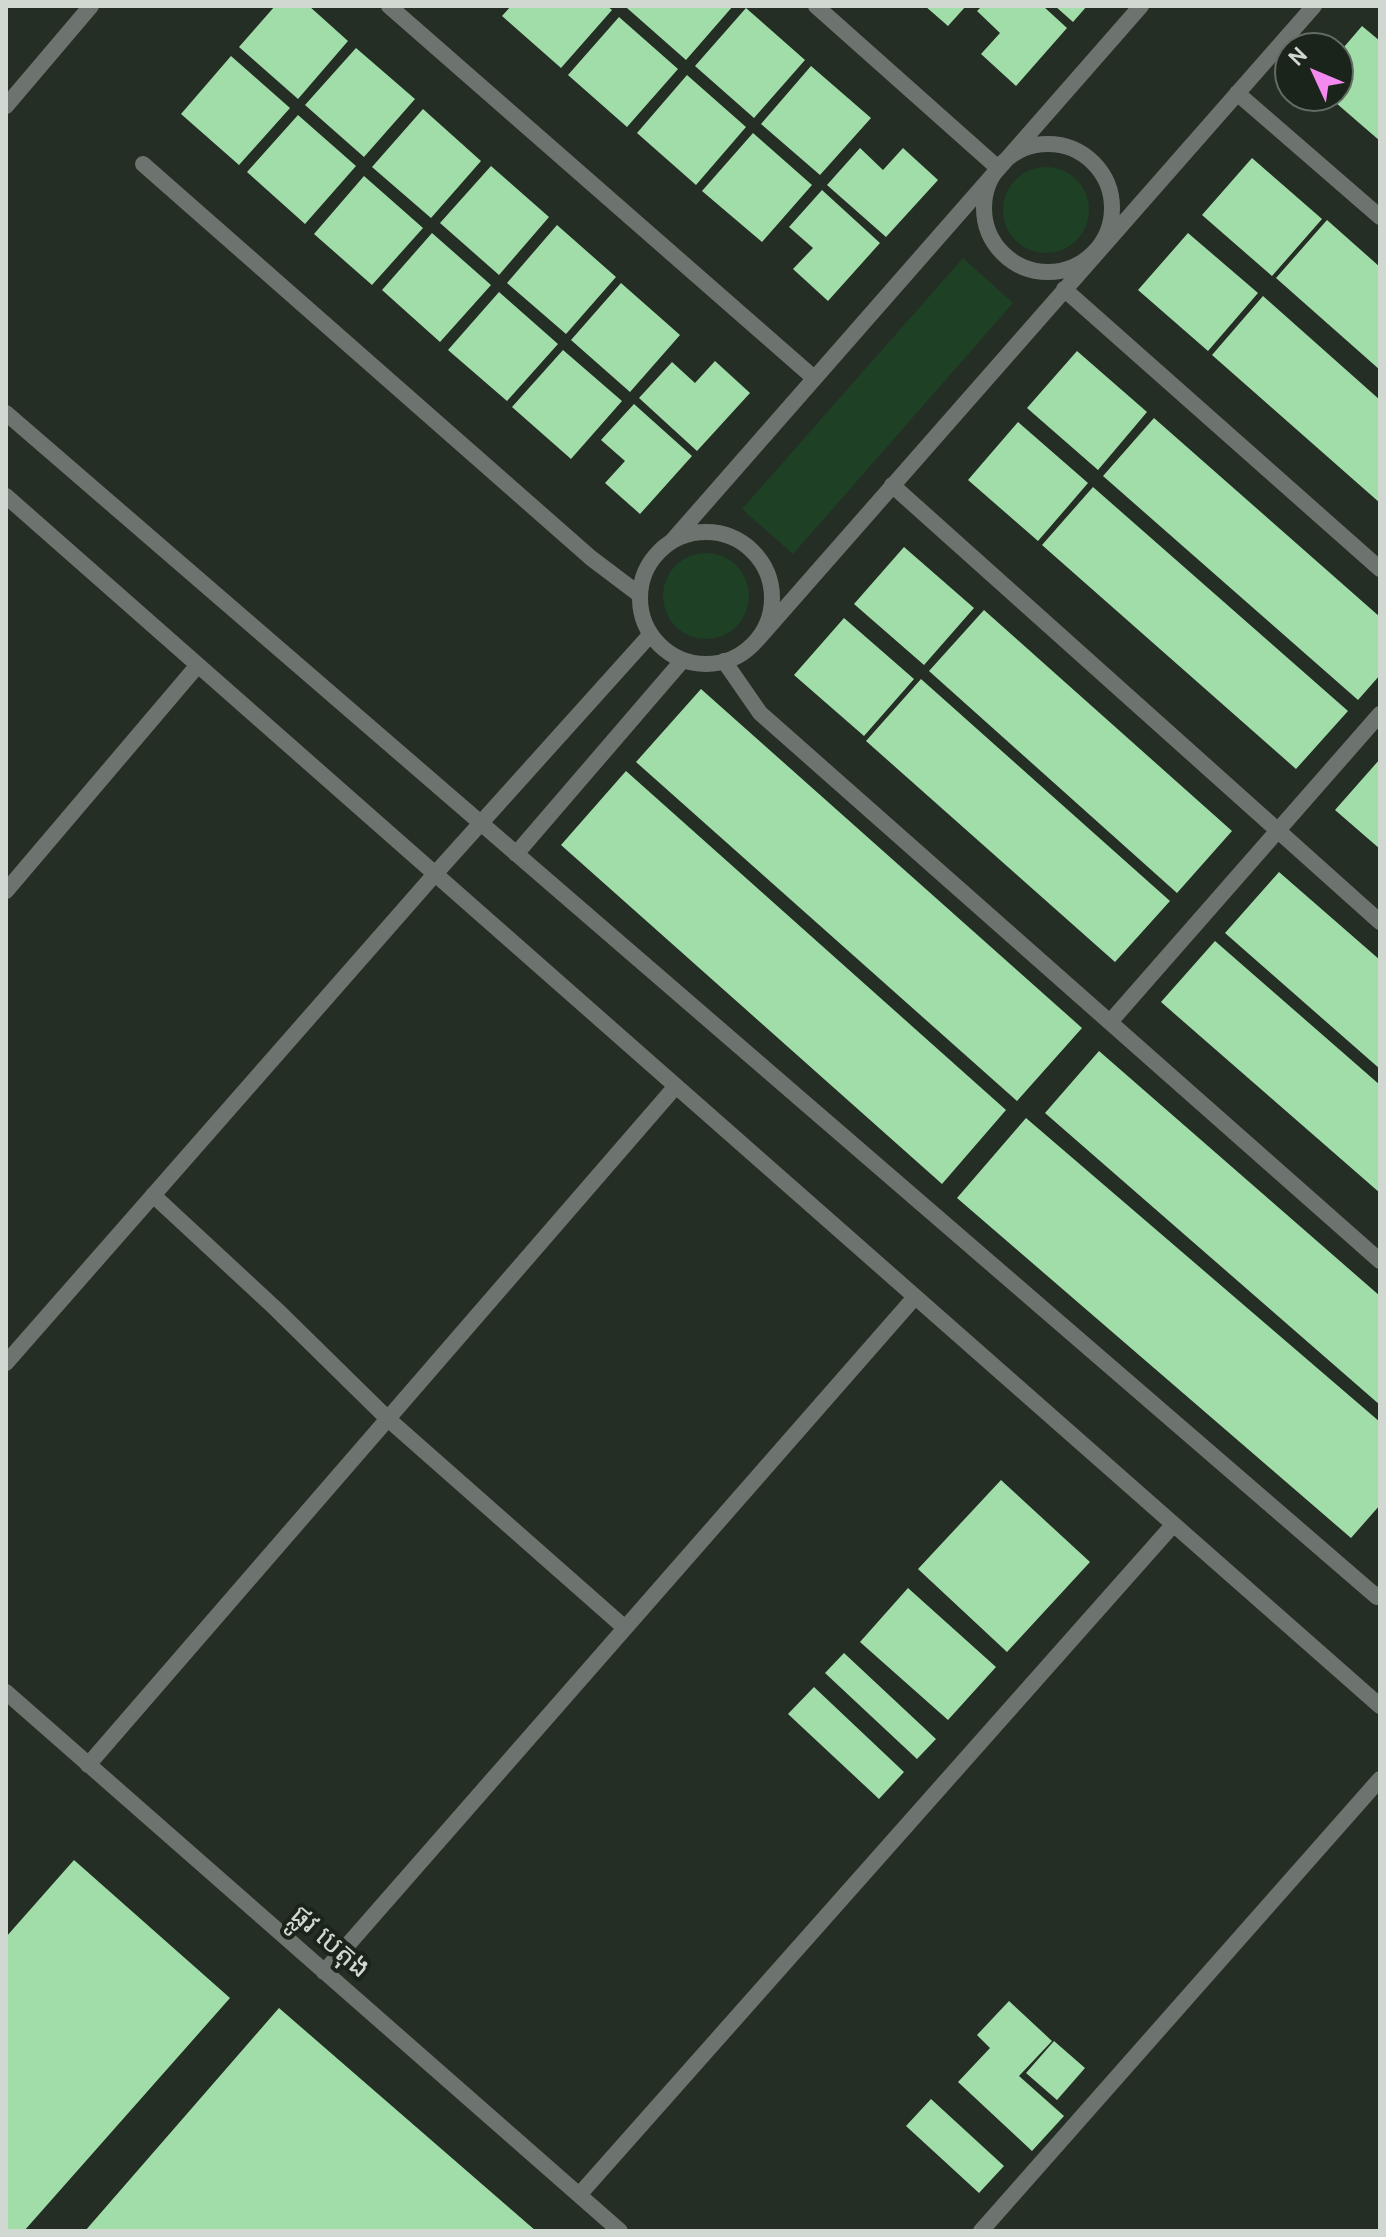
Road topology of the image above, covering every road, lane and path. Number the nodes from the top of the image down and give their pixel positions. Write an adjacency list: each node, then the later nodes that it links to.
1 (91, 6): 7 (street)
2 (389, 6): 13 (street)
3 (816, 6): 9 (street)
4 (1141, 6): 9 (street)
5 (1314, 6): 6 (street)
6 (1237, 93): 10 (street); 11 (street)
7 (6, 106)
8 (143, 164): 19 (street)
9 (998, 168): 11 (street); 11 (street); 13 (street)
10 (1380, 217)
11 (1098, 249): 12 (street)
12 (1064, 289): 15 (street); 18 (street)
13 (814, 378): 17 (street)
14 (6, 413): 26 (street)
15 (892, 485): 21 (street); 27 (street)
16 (6, 496): 24 (street)
17 (672, 541): 19 (street); 21 (street)
18 (1380, 569)
19 (640, 595): 20 (street)
20 (650, 635): 22 (street); 26 (street)
21 (758, 639): 23 (street)
22 (682, 661): 23 (street); 28 (street)
23 (724, 661): 32 (street)
24 (198, 665): 29 (street); 30 (street)
25 (1380, 714): 27 (street)
26 (482, 824): 28 (street); 29 (street)
27 (1278, 831): 31 (street); 32 (street)
28 (516, 854): 40 (street)
29 (435, 874): 33 (street); 34 (street)
30 (6, 891)
31 (1380, 922)
32 (1110, 1022): 35 (street)
33 (676, 1086): 36 (street); 38 (street)
34 (153, 1195): 37 (street); 38 (street)
35 (1380, 1261)
36 (915, 1297): 39 (street); 41 (street)
37 (6, 1363)
38 (388, 1419): 41 (street); 44 (street)
39 (1173, 1525): 43 (street); 47 (street)
40 (1380, 1594)
41 (625, 1628): 46 (street)
42 (6, 1692): 44 (street, ផ្លូវ បេតុង)
43 (1380, 1706)
44 (88, 1765): 46 (street, ផ្លូវ បេតុង)
45 (1380, 1779): 49 (street)
46 (324, 1972): 47 (street, ផ្លូវ បេតុង)
47 (579, 2195): 48 (street, ផ្លូវ បេតុង)
48 (620, 2231)
49 (981, 2231)

